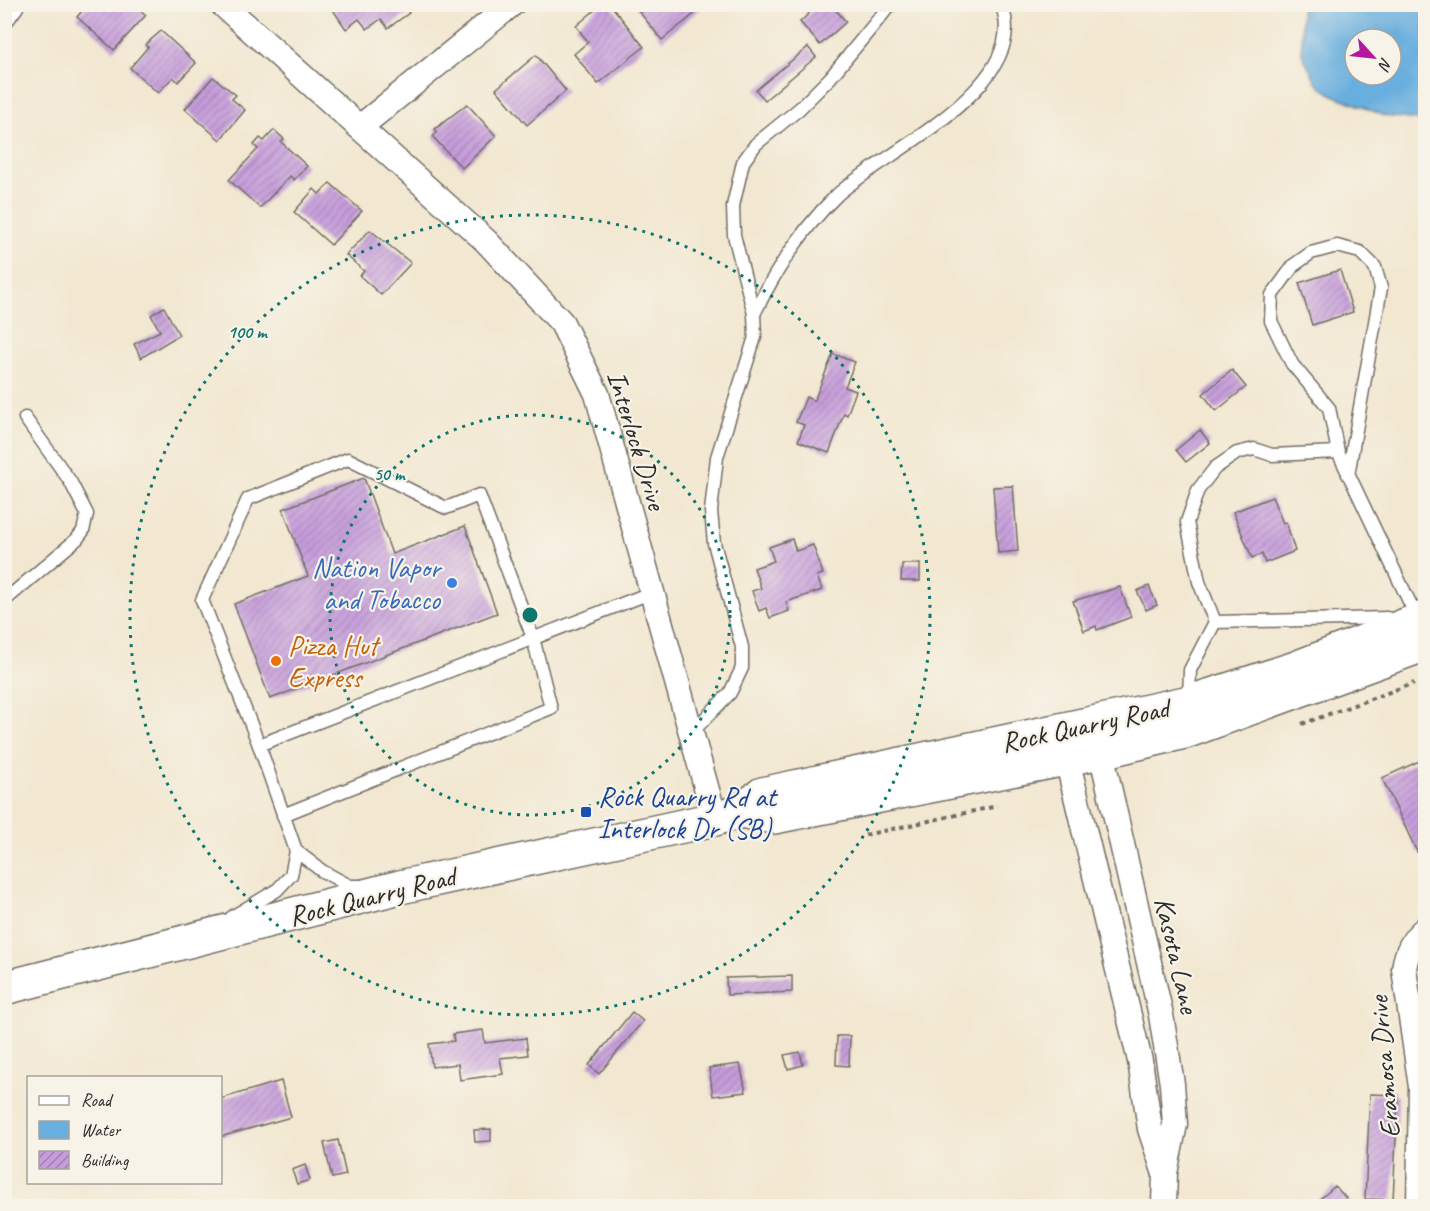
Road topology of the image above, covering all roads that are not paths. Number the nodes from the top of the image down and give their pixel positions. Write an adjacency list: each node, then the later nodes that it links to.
1 (12, 4): 6 (street)
2 (222, 4): 7 (street, Interlock Drive)
3 (512, 4): 7 (street)
4 (891, 4): 8 (lane)
5 (1001, 4): 8 (lane)
6 (4, 15)
7 (360, 127): 12 (street, Interlock Drive)
8 (754, 314): 18 (lane)
9 (25, 418): 13 (lane)
10 (1338, 452): 11 (lane); 11 (lane); 14 (lane)
11 (1348, 475): 15 (lane)
12 (650, 593): 16 (lane); 18 (street, Interlock Drive)
13 (4, 601)
14 (1215, 622): 15 (lane); 17 (lane)
15 (1417, 628): 17 (main road, Rock Quarry Road); 20 (main road, Rock Quarry Road)
16 (533, 638): 19 (lane); 19 (lane); 22 (lane)
17 (1190, 702): 23 (main road, Rock Quarry Road)
18 (691, 734): 23 (street, Interlock Drive)
19 (259, 745): 22 (lane)
20 (1101, 752): 21 (main road, Rock Quarry Road); 29 (street, Kasota Lane)
21 (1067, 759): 23 (main road, Rock Quarry Road); 29 (street, Kasota Lane)
22 (283, 815): 24 (lane)
23 (728, 815): 25 (main road, Rock Quarry Road)
24 (296, 850): 25 (lane); 27 (lane)
25 (400, 887): 27 (main road, Rock Quarry Road)
26 (1425, 928): 31 (street, Eramosa Drive)
27 (170, 947): 28 (main road, Rock Quarry Road)
28 (4, 988)
29 (1165, 1173): 30 (street, Kasota Lane)
30 (1164, 1206)
31 (1419, 1206)

